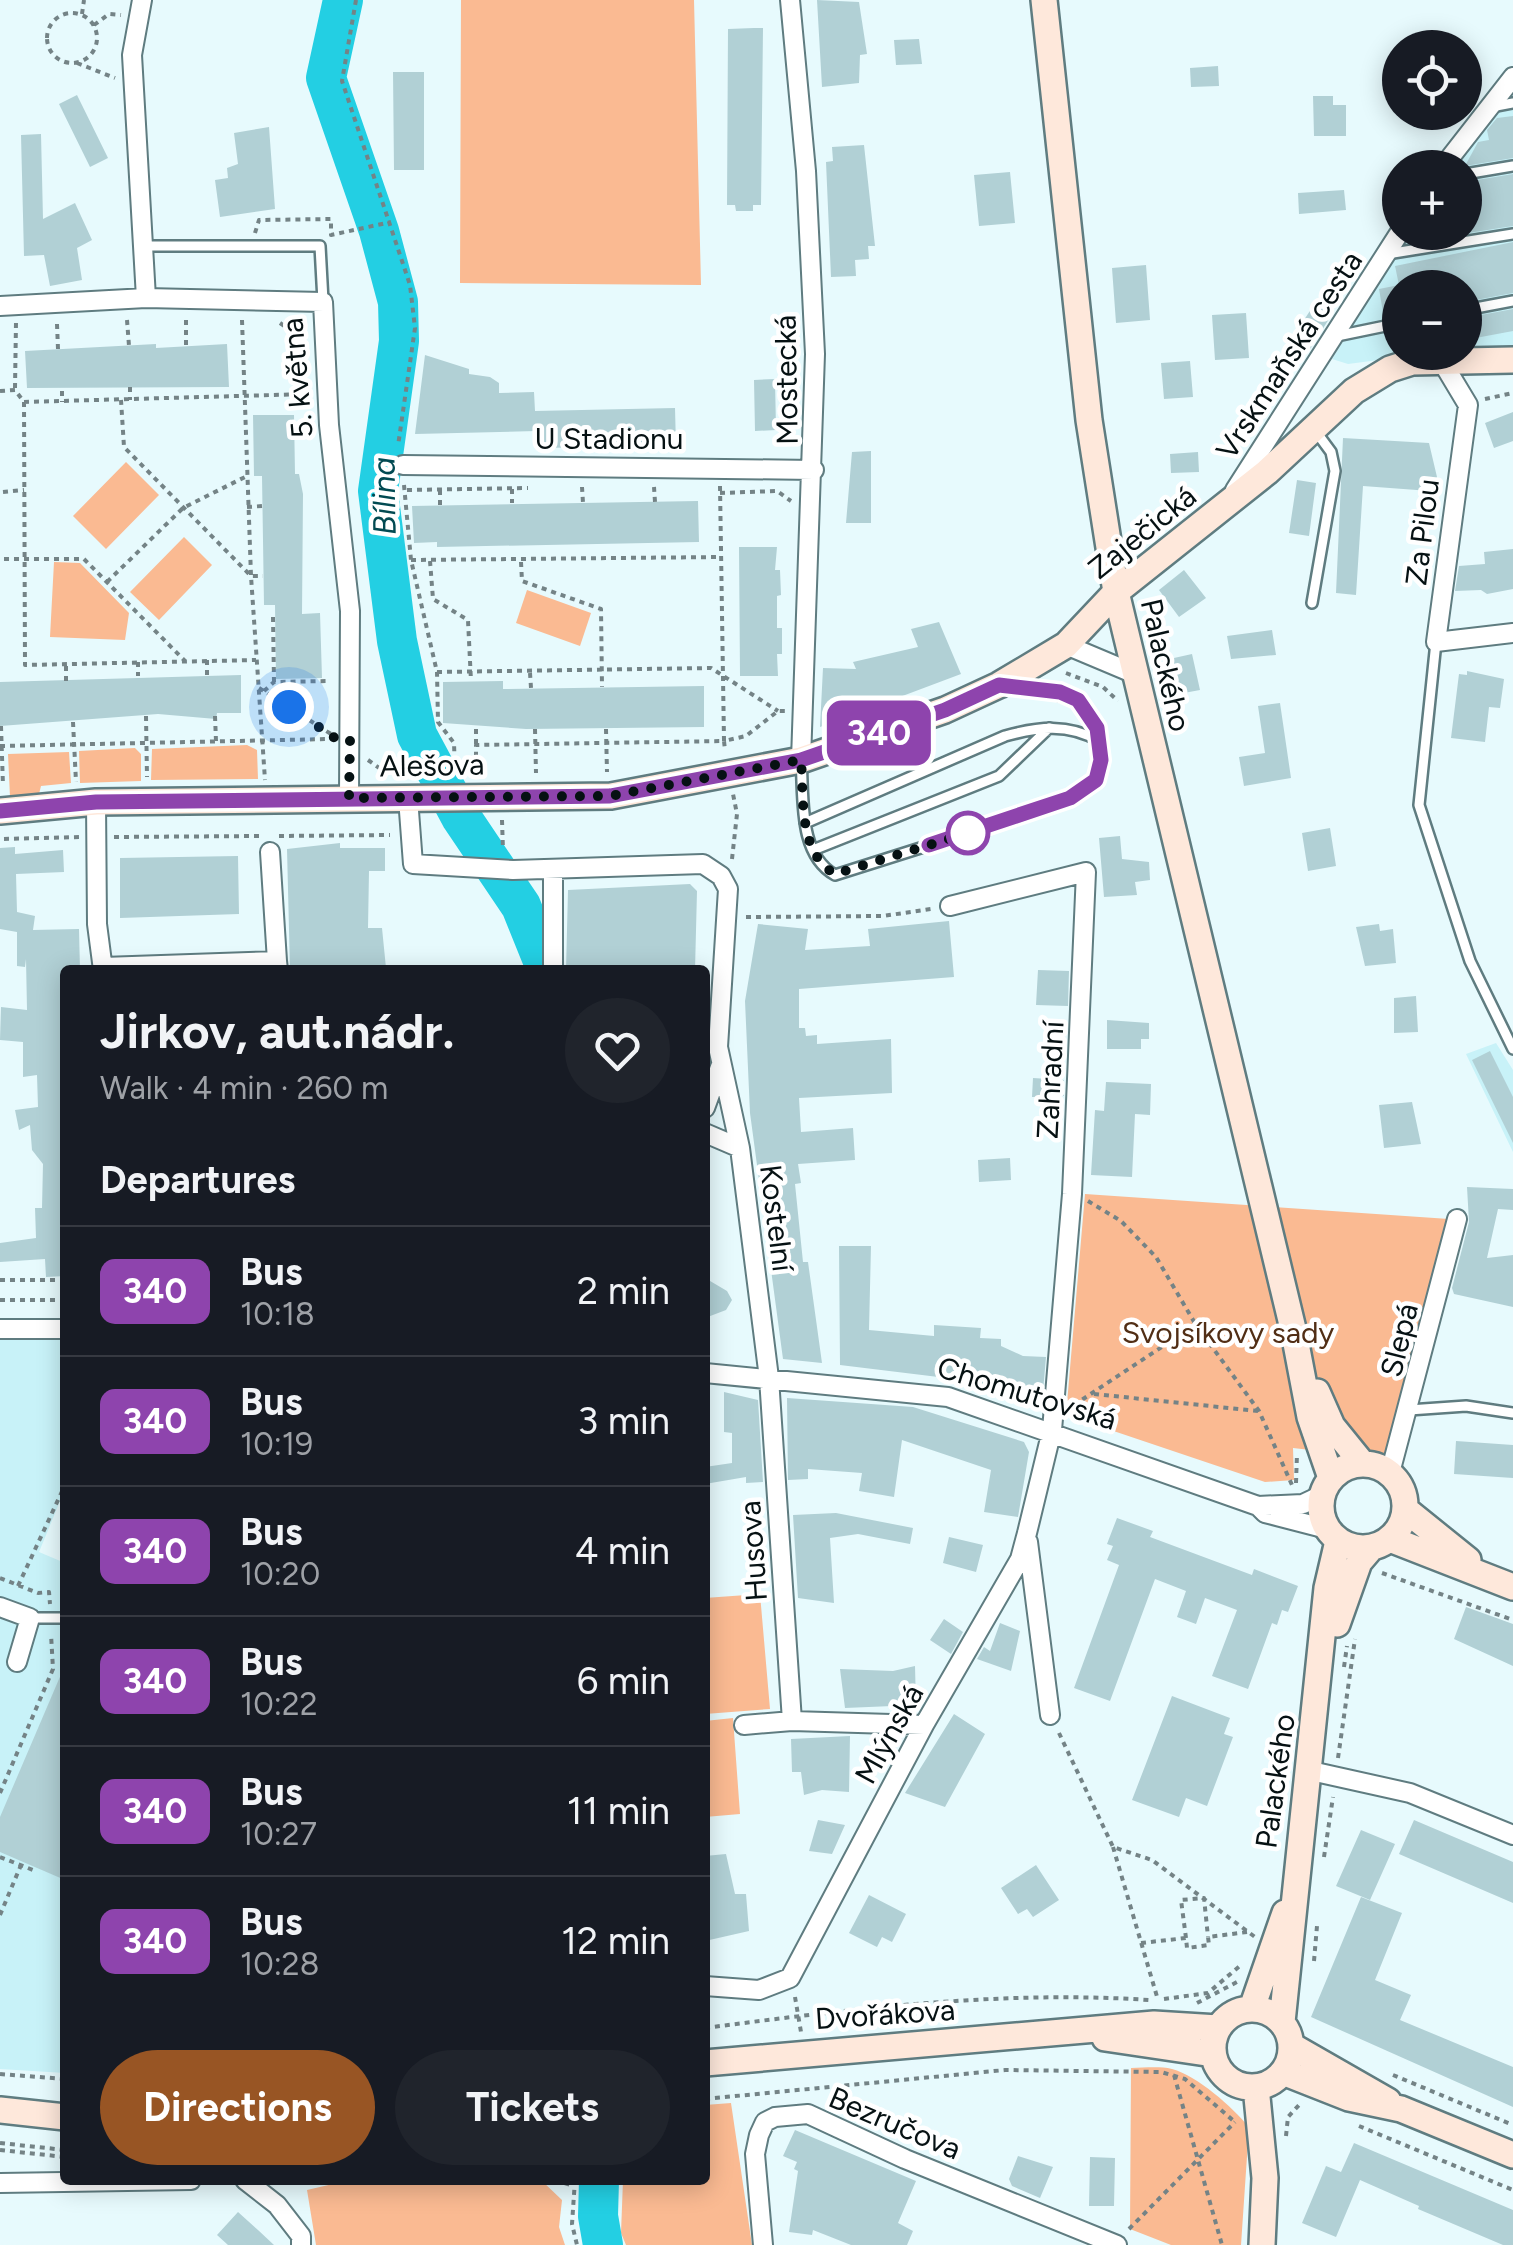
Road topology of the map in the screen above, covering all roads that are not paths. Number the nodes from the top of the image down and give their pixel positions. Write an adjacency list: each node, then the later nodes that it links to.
1 (142, 0): 11 (street)
2 (790, 0): 27 (street, Mostecká)
3 (1044, 0): 29 (street, Palackého)
4 (1513, 76): 6 (street)
5 (1513, 103): 6 (lane)
6 (1485, 108): 7 (street)
7 (1455, 150)
8 (1513, 166): 9 (lane)
9 (1482, 171)
10 (1513, 234): 13 (lane)
11 (144, 246): 14 (street); 16 (lane)
12 (1389, 250): 13 (street, Vrskmaňská cesta)
13 (1387, 254): 20 (street, Vrskmaňská cesta)
14 (146, 298): 16 (street, 5. května); 17 (street, 5. května)
15 (1513, 301): 18 (lane)
16 (322, 302): 39 (street, 5. května)
17 (0, 306)
18 (1482, 307)
19 (1382, 327): 20 (lane)
20 (1337, 336): 28 (street, Vrskmaňská cesta)
21 (1482, 360): 22 (street, Zaječická)
22 (1513, 360)
23 (1388, 370): 25 (street, Zaječická)
24 (1447, 370): 32 (street, Za Pilou)
25 (1314, 429): 28 (street, Zaječická); 30 (lane)
26 (403, 465): 27 (street, U Stadionu)
27 (814, 470): 38 (street, Mostecká)
28 (1224, 508): 29 (street, Zaječická)
29 (1116, 592): 33 (street, Zaječická); 34 (street, Palackého)
30 (1312, 603)
31 (1513, 634): 32 (street)
32 (1436, 642): 51 (lane)
33 (1060, 649): 34 (street); 35 (street, Zaječická)
34 (1134, 674): 59 (street, Palackého)
35 (999, 685): 37 (lane); 38 (street, Zaječická)
36 (1049, 728): 37 (lane); 43 (lane); 44 (lane)
37 (1099, 740): 44 (lane)
38 (801, 760): 40 (street, Alešova); 43 (lane)
39 (349, 798): 40 (street, Alešova); 41 (street, Alešova)
40 (408, 798): 46 (street)
41 (96, 802): 42 (street, Alešova); 48 (street)
42 (0, 811)
43 (805, 823): 44 (lane)
44 (813, 850)
45 (270, 852): 49 (street)
46 (553, 869): 50 (street); 52 (street, Kostelní)
47 (950, 906): 64 (street, Zahradní)
48 (103, 965)
49 (277, 965)
50 (553, 965)
51 (1513, 1048)
52 (720, 1067): 53 (street, Kostelní); 55 (street, Kostelní)
53 (710, 1094)
54 (710, 1135): 55 (street)
55 (740, 1148): 61 (street, Kostelní)
56 (1457, 1219): 62 (street, Slepá)
57 (60, 1328): 58 (street)
58 (0, 1329)
59 (1294, 1334): 65 (street, Palackého); 67 (street, Palackého)
60 (710, 1373): 61 (street, Chomutovská)
61 (769, 1378): 64 (street, Chomutovská); 80 (street, Husova)
62 (1409, 1410): 63 (lane); 66 (street, Slepá)
63 (1513, 1413)
64 (1052, 1430): 68 (street, Chomutovská); 70 (street, Mlýnská)
65 (1362, 1463): 66 (street); 67 (street, Chomutovská)
66 (1390, 1473): 69 (street, Chomutovská)
67 (1327, 1487): 68 (street, Chomutovská); 71 (street)
68 (1258, 1506): 71 (street, Chomutovská)
69 (1406, 1510): 72 (street); 73 (street, Chomutovská)
70 (1027, 1533): 79 (street); 82 (street, Mlýnská)
71 (1332, 1535): 72 (street, Chomutovská); 78 (street, Palackého)
72 (1381, 1544): 73 (street, Chomutovská); 78 (street, Palackého)
73 (1502, 1583)
74 (0, 1607): 75 (street)
75 (30, 1618): 76 (lane); 77 (street)
76 (60, 1618)
77 (17, 1662)
78 (1320, 1687): 83 (street, Palackého)
79 (1050, 1715)
80 (792, 1721): 81 (street); 82 (street)
81 (744, 1725)
82 (924, 1725): 86 (street, Mlýnská)
83 (1324, 1773): 84 (street); 85 (street, Palackého)
84 (1513, 1834)
85 (1294, 1884): 87 (street, Palackého); 90 (street, Palackého)
86 (710, 1986)
87 (1252, 2008): 88 (street); 90 (street)
88 (1218, 2028): 89 (street, Dvořákova); 91 (street)
89 (1070, 2032): 91 (street, Dvořákova); 92 (street, Dvořákova)
90 (1287, 2034): 93 (street); 95 (street)
91 (1213, 2054): 94 (street)
92 (710, 2063)
93 (1283, 2072): 94 (street); 95 (street)
94 (1256, 2087): 105 (street)
95 (1401, 2109): 98 (street)
96 (0, 2110): 97 (street)
97 (60, 2116)
98 (1513, 2155)
99 (60, 2182): 100 (street)
100 (0, 2183)
101 (251, 2185): 103 (street)
102 (1115, 2244): 104 (street, Bezručova)
103 (301, 2245)
104 (762, 2245)
105 (1262, 2245)

